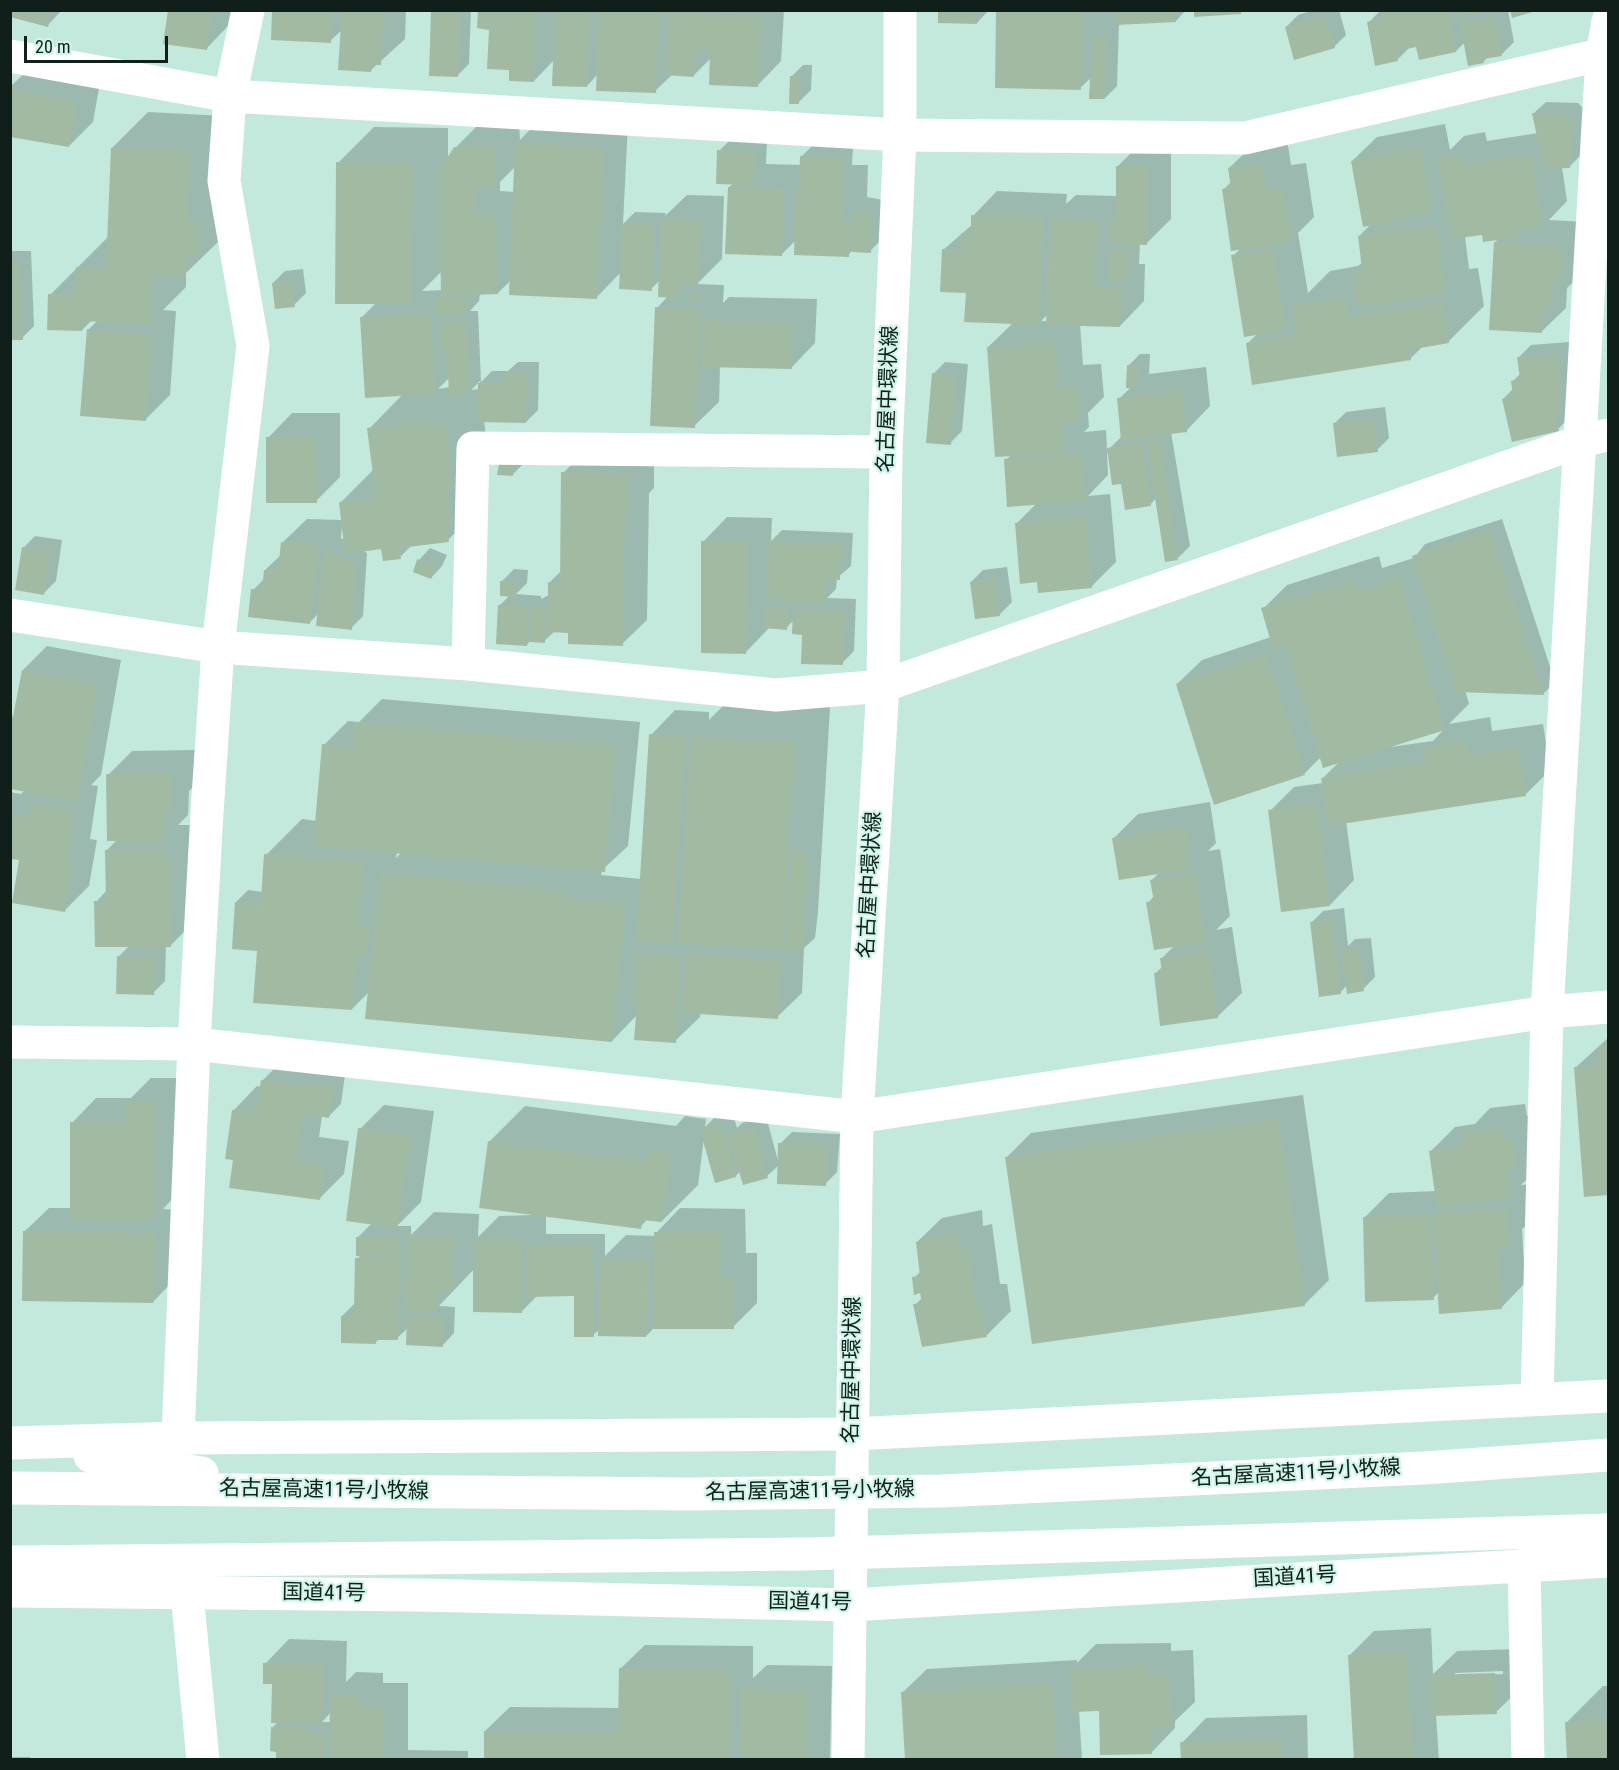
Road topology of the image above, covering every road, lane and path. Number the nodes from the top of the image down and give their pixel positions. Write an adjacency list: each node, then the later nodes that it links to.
1 (249, 10): 6 (main road)
2 (900, 10): 7 (main road, 名古屋中環状線)
3 (1608, 21): 4 (main road)
4 (1605, 55): 7 (main road); 8 (main road)
5 (10, 56): 6 (main road)
6 (230, 96): 7 (main road); 11 (main road)
7 (900, 135): 9 (main road, 名古屋中環状線)
8 (1595, 438): 13 (main road); 15 (main road)
9 (886, 452): 12 (main road); 13 (main road, 名古屋中環状線)
10 (10, 615): 11 (main road)
11 (218, 647): 12 (main road); 17 (main road)
12 (468, 664): 13 (main road)
13 (883, 686): 18 (main road, 名古屋中環状線)
14 (1608, 1007): 15 (main road)
15 (1547, 1012): 18 (main road); 20 (main road)
16 (10, 1042): 17 (main road)
17 (194, 1044): 18 (main road); 22 (main road)
18 (857, 1117): 21 (main road, 名古屋中環状線)
19 (1608, 1396): 20 (main road)
20 (1537, 1399): 21 (main road)
21 (852, 1434): 22 (main road); 35 (main road, 名古屋中環状線)
22 (178, 1438): 23 (main road)
23 (10, 1443)
24 (10, 1449): 27 (main road)
25 (1608, 1455): 27 (main road, 名古屋高速11号小牧線)
26 (10, 1488): 27 (main road, 名古屋高速11号小牧線)
27 (327, 1491)
28 (1608, 1530): 31 (main road)
29 (1608, 1561): 32 (main road, 国道41号)
30 (10, 1562): 31 (main road)
31 (116, 1562): 33 (main road)
32 (1524, 1565): 35 (main road, 国道41号); 38 (main road)
33 (10, 1590): 34 (main road, 国道41号)
34 (187, 1593): 35 (main road, 国道41号); 36 (main road)
35 (850, 1605): 37 (main road, 名古屋中環状線)
36 (203, 1760)
37 (848, 1760)
38 (1528, 1760)

